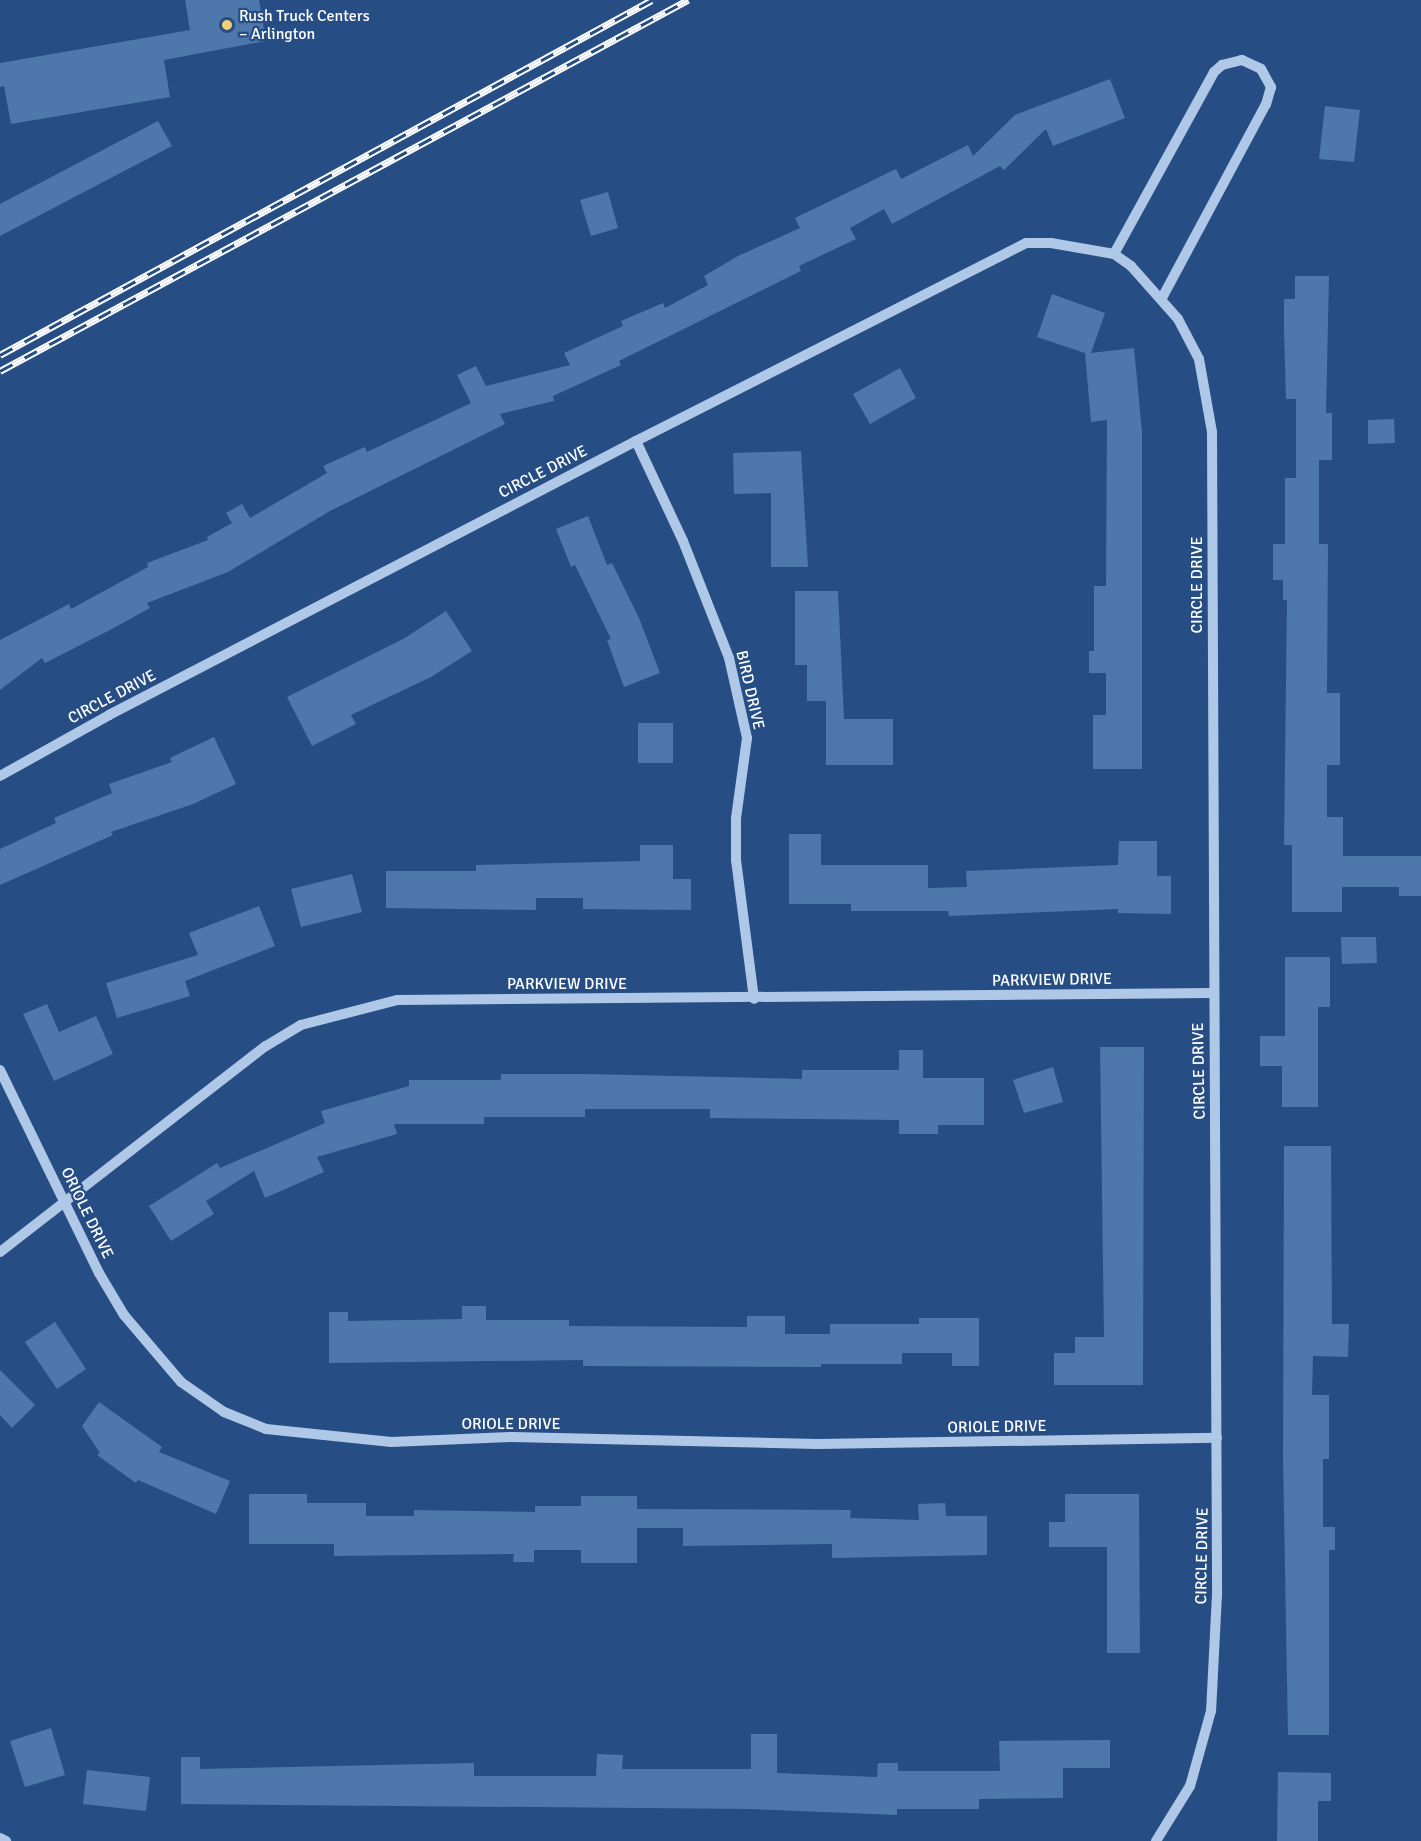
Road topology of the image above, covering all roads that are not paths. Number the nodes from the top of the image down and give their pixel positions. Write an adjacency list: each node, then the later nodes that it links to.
1 (1114, 254): 2 (street, CIRCLE DRIVE); 2 (street); 3 (street, CIRCLE DRIVE)
2 (1161, 300): 5 (street, CIRCLE DRIVE)
3 (636, 441): 4 (street, CIRCLE DRIVE); 6 (street, BIRD DRIVE)
4 (0, 776)
5 (1213, 993): 6 (street, PARKVIEW DRIVE); 10 (street, CIRCLE DRIVE)
6 (754, 999): 8 (street, PARKVIEW DRIVE)
7 (0, 1070): 8 (street, ORIOLE DRIVE)
8 (65, 1202): 9 (street, PARKVIEW DRIVE); 10 (street, ORIOLE DRIVE)
9 (0, 1252)
10 (1217, 1438): 13 (street, CIRCLE DRIVE)
11 (0, 1838): 12 (street)
12 (6, 1841)
13 (1156, 1841)

